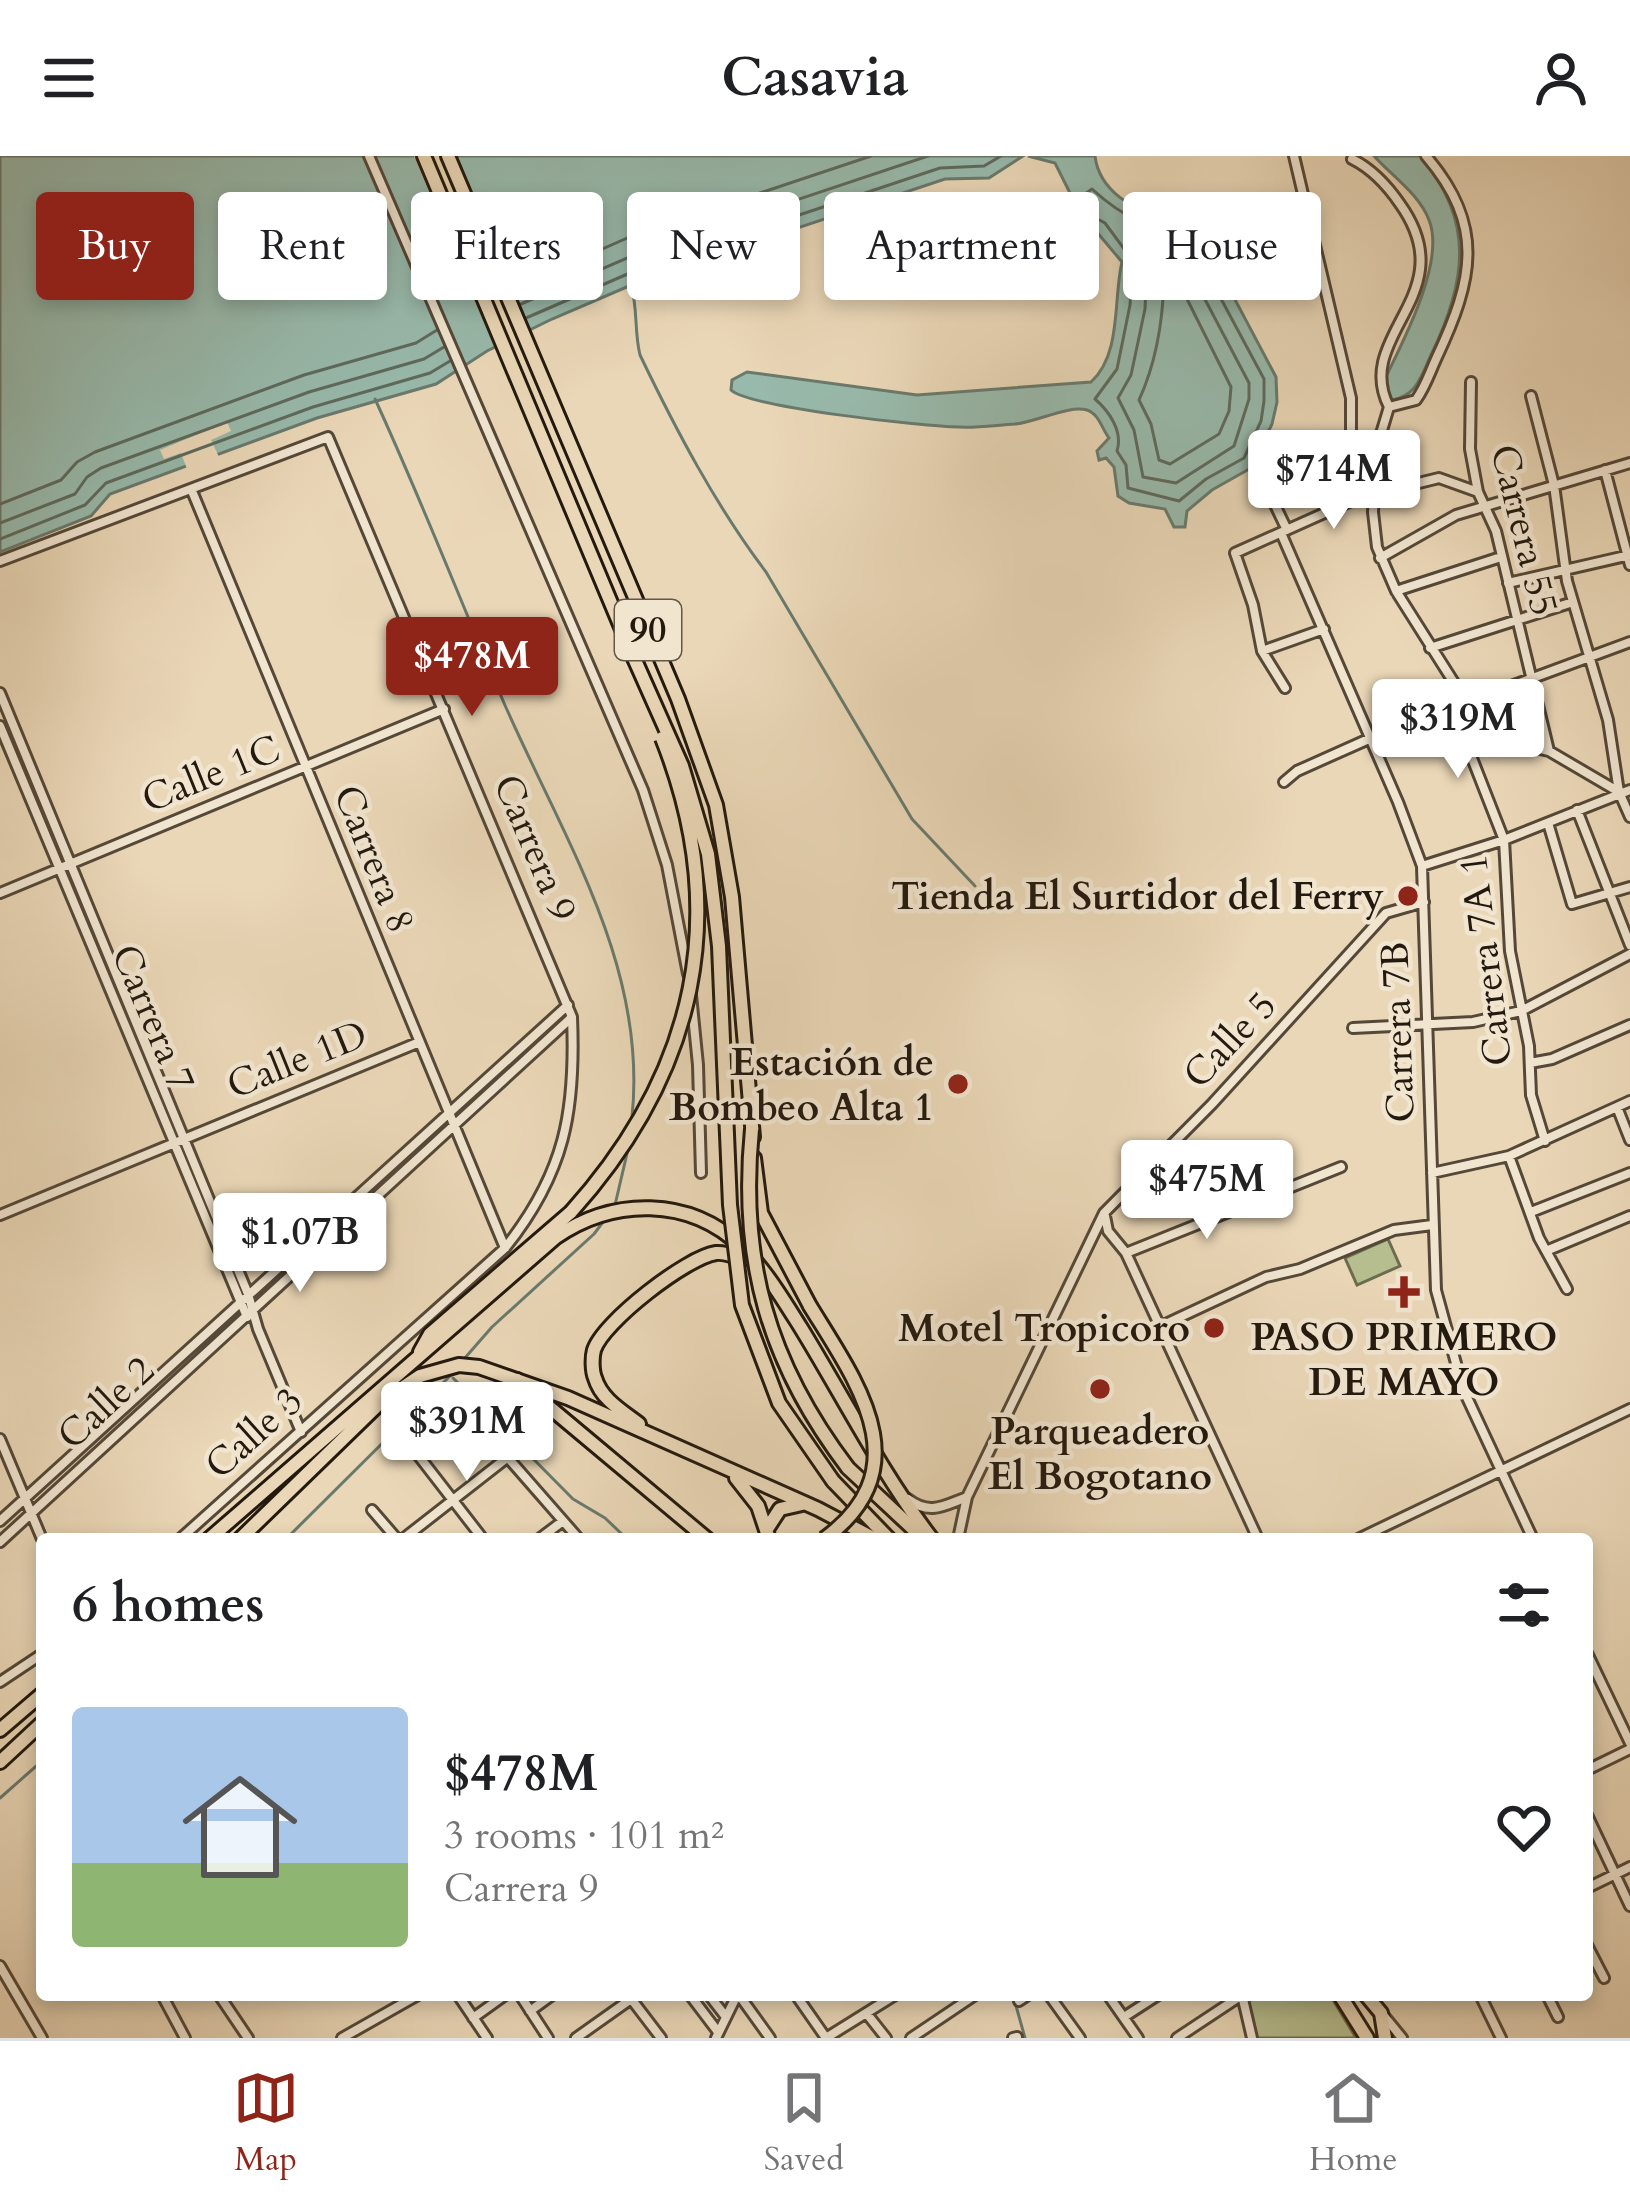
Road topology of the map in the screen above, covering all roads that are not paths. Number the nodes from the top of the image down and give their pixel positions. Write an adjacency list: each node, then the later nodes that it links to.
1 (369, 156): 81 (street, 90)
2 (424, 156): 34 (main road, 90)
3 (448, 156): 74 (main road, 90)
4 (1294, 156): 17 (street)
5 (1426, 156): 9 (street)
6 (1352, 159): 9 (street)
7 (1472, 382): 15 (street, Carrera 55)
8 (1531, 396): 12 (street)
9 (1389, 407): 16 (street)
10 (1630, 463): 11 (street)
11 (1605, 470): 12 (street); 22 (street)
12 (1554, 485): 18 (street); 24 (street)
13 (1266, 486): 19 (street, Carrera 7B)
14 (192, 491): 23 (street); 40 (street, Carrera 9); 46 (street, Carrera 8)
15 (1478, 492): 16 (street); 18 (street, Carrera 55)
16 (1373, 495): 17 (street); 21 (street)
17 (1358, 498): 19 (street)
18 (1485, 505): 20 (street, Carrera 55); 21 (street)
19 (1284, 531): 29 (street, Carrera 7B); 32 (street)
20 (1501, 557): 25 (street, Carrera 55); 26 (street)
21 (1380, 559): 26 (street)
22 (1629, 559): 24 (street)
23 (0, 561)
24 (1568, 568): 25 (street); 27 (street)
25 (1508, 583): 28 (street, Carrera 55)
26 (1396, 592): 31 (street)
27 (1573, 602): 28 (street); 33 (street)
28 (1516, 619): 31 (street); 35 (street, Carrera 55)
29 (1324, 629): 32 (street); 42 (street, Carrera 7B)
30 (1630, 642): 33 (street)
31 (1430, 648): 38 (street)
32 (1262, 652): 36 (street)
33 (1590, 657): 35 (street); 45 (street)
34 (634, 658): 103 (main road, bridge); 137 (main road, 90, bridge)
35 (1529, 678): 38 (street); 43 (street, Carrera 55)
36 (1285, 688)
37 (0, 693): 53 (street, Carrera 7)
38 (1463, 702): 39 (street); 43 (street)
39 (1452, 707): 42 (street); 52 (street, Carrera 7A 1)
40 (444, 709): 46 (street, Calle 1C); 62 (street, Carrera 9)
41 (0, 726): 55 (street, Carrera 7)
42 (1371, 739): 47 (street); 54 (street, Carrera 7B)
43 (1549, 751): 48 (street)
44 (1630, 755): 45 (street)
45 (1614, 756): 48 (street)
46 (305, 769): 53 (street, Calle 1C); 68 (street, Carrera 8)
47 (1284, 782)
48 (1625, 791): 49 (street); 50 (street)
49 (1577, 810): 51 (street); 58 (street)
50 (1630, 817)
51 (1547, 823): 52 (street); 58 (street)
52 (1504, 840): 54 (street); 63 (street, Carrera 7A 1)
53 (70, 864): 55 (street, Calle 1C); 76 (street, Carrera 7)
54 (1422, 866): 59 (street, Carrera 7B)
55 (58, 868): 57 (street, Calle 1C); 78 (street, Carrera 7)
56 (1630, 887): 58 (street)
57 (0, 893)
58 (1608, 893): 60 (street)
59 (1424, 902): 65 (street, Carrera 7B); 85 (street, Calle 5)
60 (1630, 945)
61 (1630, 954): 63 (street)
62 (568, 1005): 64 (street, Carrera 9); 72 (street, Calle 2)
63 (1521, 1011): 65 (street); 69 (street, Carrera 7A 1)
64 (572, 1017): 73 (street, Calle 2); 92 (street, Calle 3)
65 (1428, 1025): 67 (street); 82 (street, Carrera 7B)
66 (1630, 1025): 69 (street)
67 (1353, 1028)
68 (418, 1043): 72 (street, Carrera 8); 76 (street, Calle 1D)
69 (1530, 1063): 77 (street, Carrera 7A 1)
70 (1630, 1101): 71 (street)
71 (1617, 1107): 75 (street); 77 (street)
72 (448, 1117): 73 (street, Carrera 8); 90 (street, Calle 2)
73 (452, 1127): 91 (street, Calle 2); 92 (street, Carrera 8)
74 (752, 1130): 135 (main road, bridge); 138 (main road, 90, bridge)
75 (1629, 1135)
76 (183, 1139): 78 (street, Calle 1D); 89 (street, Carrera 7)
77 (1544, 1141): 79 (street)
78 (172, 1144): 86 (street, Calle 1D); 98 (street, Carrera 7)
79 (1509, 1156): 82 (street); 84 (street)
80 (1341, 1167): 94 (street)
81 (702, 1170)
82 (1432, 1173): 88 (street, Carrera 7B)
83 (1630, 1173): 84 (street)
84 (1531, 1212): 93 (street)
85 (1104, 1214): 94 (street); 115 (street, Calle 5)
86 (0, 1215)
87 (1630, 1216): 93 (street)
88 (1432, 1225): 101 (street); 113 (street, Carrera 7B)
89 (223, 1234): 90 (street); 97 (street, Carrera 7)
90 (310, 1237): 91 (street); 97 (street, Calle 2)
91 (319, 1247): 99 (street, Calle 2)
92 (505, 1248): 107 (street, Calle 3)
93 (1546, 1251): 96 (street)
94 (1126, 1253): 101 (street)
95 (755, 1264): 103 (main road); 108 (main road); 114 (main road)
96 (1567, 1289)
97 (248, 1294): 98 (street, Calle 2); 99 (street, Carrera 7)
98 (239, 1302): 100 (street, Carrera 7); 116 (street, Calle 2)
99 (254, 1308): 100 (street, Calle 2); 102 (street, Carrera 7)
100 (245, 1316): 102 (street, Carrera 7); 120 (street, Calle 2)
101 (1159, 1327): 141 (street)
102 (258, 1328): 107 (street, Carrera 7)
103 (420, 1352): 125 (main road)
104 (517, 1380): 108 (main road); 126 (main road); 132 (main road)
105 (1630, 1409): 113 (street)
106 (468, 1412): 111 (street)
107 (301, 1432): 124 (street, Calle 3)
108 (654, 1437): 112 (main road)
109 (0, 1438): 116 (street)
110 (418, 1455): 117 (street)
111 (508, 1457): 117 (street); 121 (street)
112 (726, 1469): 118 (main road); 133 (main road)
113 (1499, 1469): 142 (street); 143 (street, Carrera 7B)
114 (898, 1488): 115 (street); 139 (main road)
115 (968, 1497): 140 (street, Calle 5)
116 (25, 1498): 120 (street); 122 (street, Calle 2)
117 (452, 1500): 128 (street); 129 (street)
118 (804, 1504): 134 (main road); 136 (main road)
119 (371, 1510): 127 (street)
120 (32, 1514): 123 (street); 144 (street, Calle 2)
121 (563, 1520): 130 (street); 131 (street)
122 (0, 1521)
123 (40, 1533)
124 (187, 1533)
125 (216, 1533)
126 (246, 1533)
127 (394, 1533)
128 (408, 1533)
129 (477, 1533)
130 (547, 1533)
131 (574, 1533)
132 (699, 1533)
133 (768, 1533)
134 (768, 1533)
135 (831, 1533)
136 (863, 1533)
137 (883, 1533)
138 (921, 1533)
139 (924, 1533)
140 (959, 1533)
141 (1255, 1533)
142 (1370, 1533)
143 (1530, 1533)
144 (0, 1542)
145 (36, 1658): 147 (street)
146 (1593, 1666): 151 (street)
147 (0, 1682)
148 (36, 1699): 150 (main road)
149 (36, 1729): 152 (main road)
150 (0, 1730)
151 (1630, 1746): 153 (street)
152 (0, 1762)
153 (1593, 1767)
154 (1593, 1828): 156 (street)
155 (1630, 1867): 156 (street)
156 (1615, 1874): 157 (street); 158 (street)
157 (1593, 1885)
158 (1630, 1906)
159 (1593, 1957): 161 (street)
160 (0, 1966): 196 (street)
161 (1604, 1978)
162 (165, 2001): 197 (street)
163 (224, 2001): 198 (street)
164 (407, 2001): 199 (street)
165 (462, 2001): 192 (street)
166 (497, 2001): 192 (street)
167 (524, 2001): 187 (street)
168 (544, 2001): 187 (street)
169 (624, 2001): 194 (street)
170 (632, 2001): 204 (street)
171 (694, 2001): 195 (street)
172 (714, 2001): 190 (street)
173 (735, 2001): 190 (street)
174 (742, 2001): 205 (street)
175 (804, 2001): 206 (street)
176 (886, 2001): 189 (street)
177 (966, 2001): 208 (street)
178 (1053, 2001): 209 (street)
179 (1112, 2001): 193 (street)
180 (1148, 2001): 193 (street)
181 (1233, 2001): 211 (street)
182 (1243, 2001): 212 (street)
183 (1344, 2001): 213 (main road)
184 (1371, 2001): 188 (main road)
185 (1483, 2001): 216 (street)
186 (1550, 2001): 191 (street)
187 (530, 2011): 201 (street)
188 (1382, 2013): 214 (main road); 215 (street)
189 (867, 2014): 206 (street); 207 (street)
190 (726, 2017): 195 (street)
191 (1558, 2017)
192 (473, 2018): 200 (street)
193 (1123, 2018): 210 (street)
194 (595, 2025): 202 (street); 203 (street)
195 (717, 2035)
196 (42, 2038)
197 (184, 2038)
198 (248, 2038)
199 (342, 2038)
200 (487, 2038)
201 (548, 2038)
202 (576, 2038)
203 (604, 2038)
204 (661, 2038)
205 (770, 2038)
206 (826, 2038)
207 (886, 2038)
208 (911, 2038)
209 (1080, 2038)
210 (1138, 2038)
211 (1177, 2038)
212 (1252, 2038)
213 (1367, 2038)
214 (1384, 2038)
215 (1402, 2038)
216 (1501, 2038)

